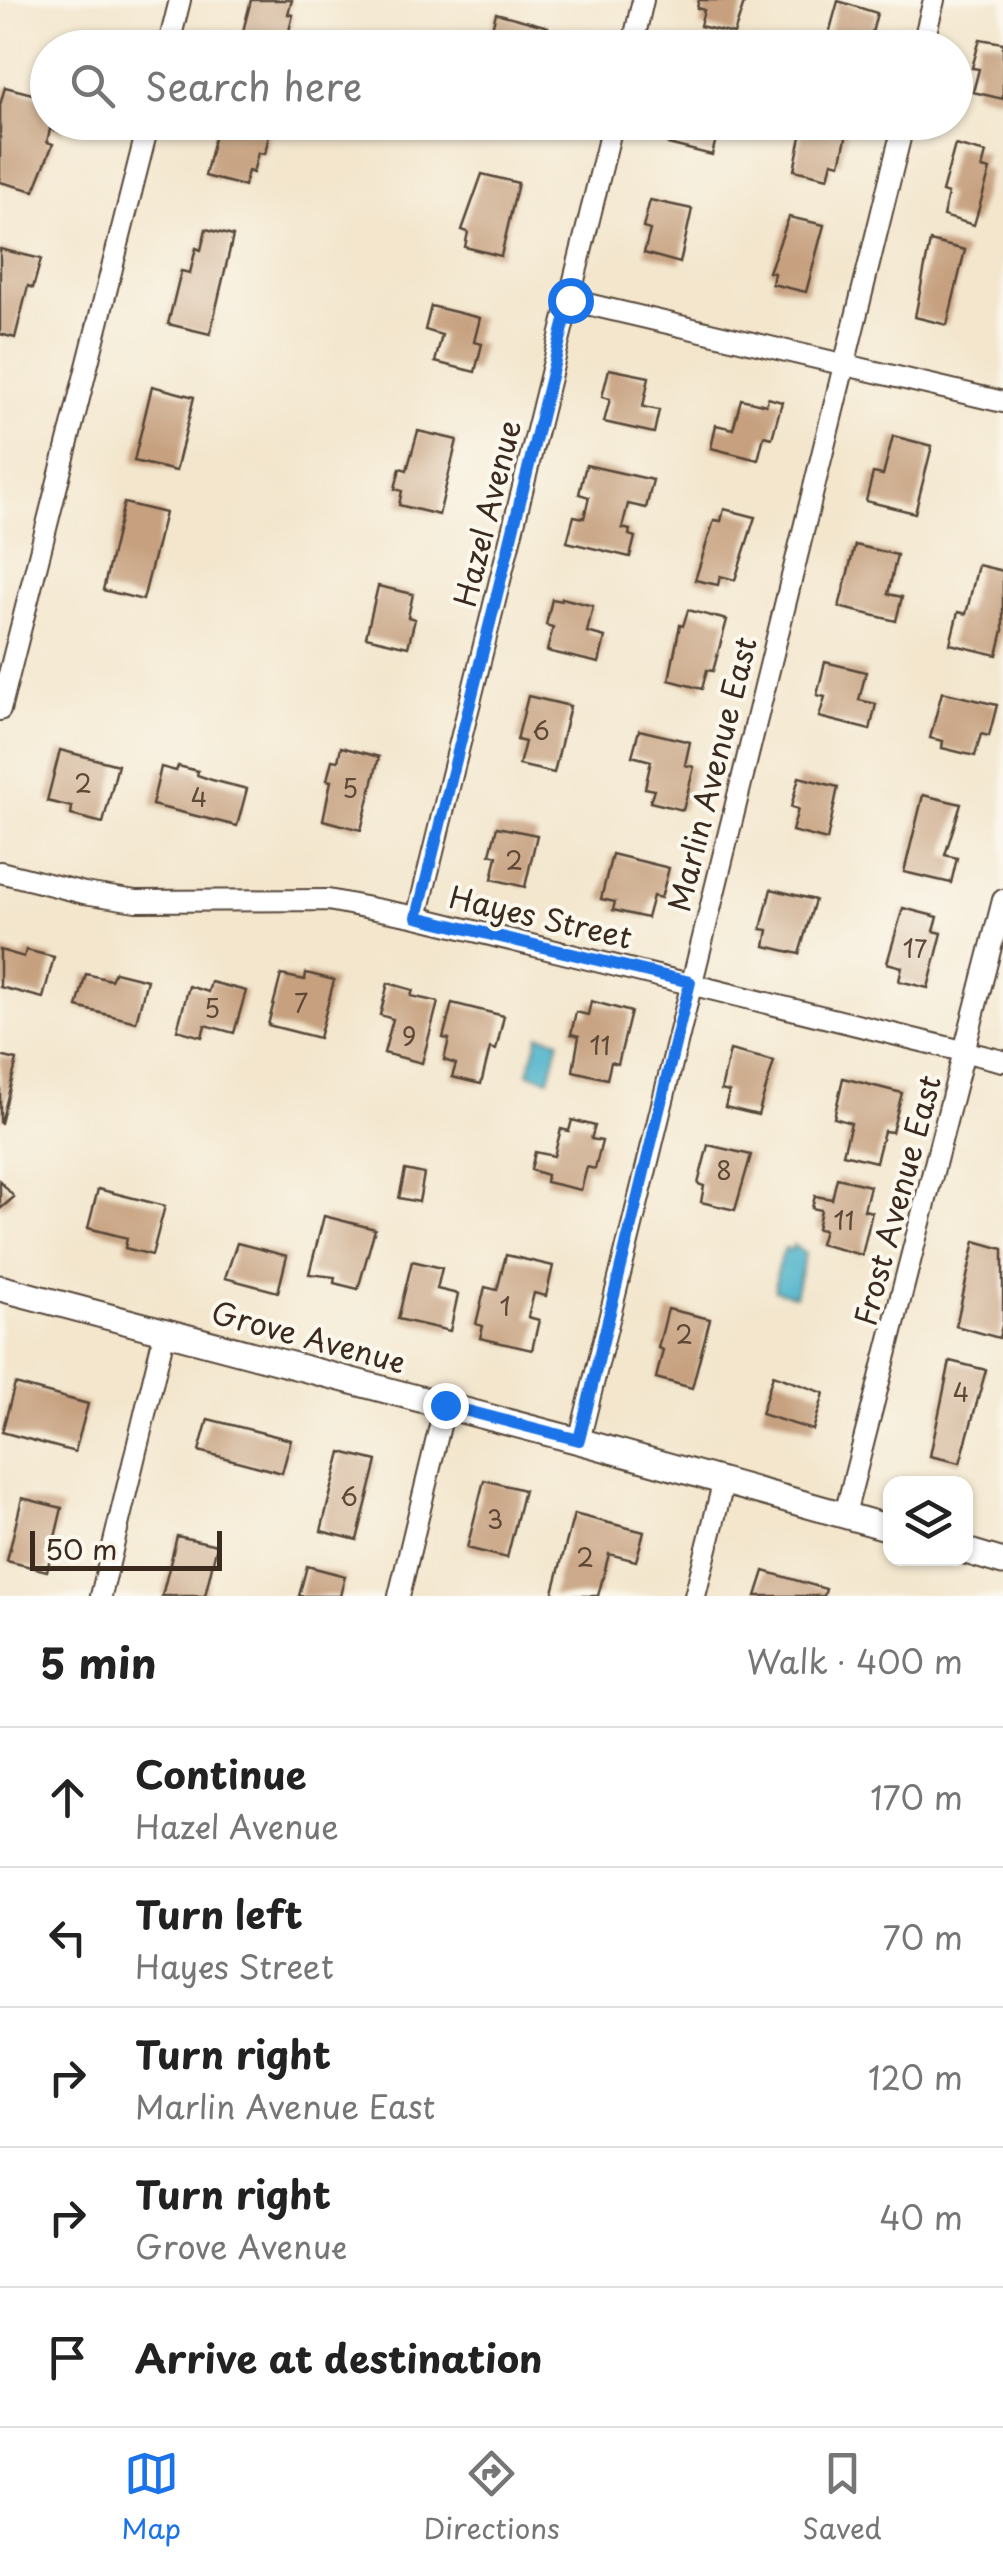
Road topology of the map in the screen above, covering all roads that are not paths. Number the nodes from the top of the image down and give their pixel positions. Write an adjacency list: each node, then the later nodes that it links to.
1 (180, 0): 4 (street)
2 (643, 0): 5 (street)
3 (934, 0): 6 (street)
4 (172, 30)
5 (636, 30)
6 (926, 30)
7 (144, 140): 13 (street)
8 (609, 140): 10 (street, Hazel Avenue)
9 (900, 140): 11 (street, Marlin Avenue East)
10 (570, 300): 11 (street); 16 (street, Hazel Avenue)
11 (844, 363): 12 (street); 17 (street, Marlin Avenue East)
12 (1003, 402)
13 (0, 710)
14 (0, 872): 16 (street, Hayes Street)
15 (1003, 900): 18 (street, Frost Avenue East)
16 (417, 917): 17 (street, Hayes Street)
17 (690, 982): 18 (street, Hayes Street); 23 (street, Marlin Avenue East)
18 (966, 1051): 19 (street, Hayes Street); 25 (street, Frost Avenue East)
19 (1003, 1061)
20 (0, 1288): 21 (street, Grove Avenue)
21 (165, 1331): 22 (street, Grove Avenue); 29 (street)
22 (445, 1405): 23 (street, Grove Avenue); 30 (street)
23 (579, 1440): 24 (street, Grove Avenue)
24 (724, 1480): 25 (street, Grove Avenue); 31 (street)
25 (845, 1514): 26 (street, Grove Avenue)
26 (883, 1526)
27 (973, 1553): 28 (street)
28 (1003, 1562)
29 (101, 1596)
30 (399, 1596)
31 (696, 1596)

